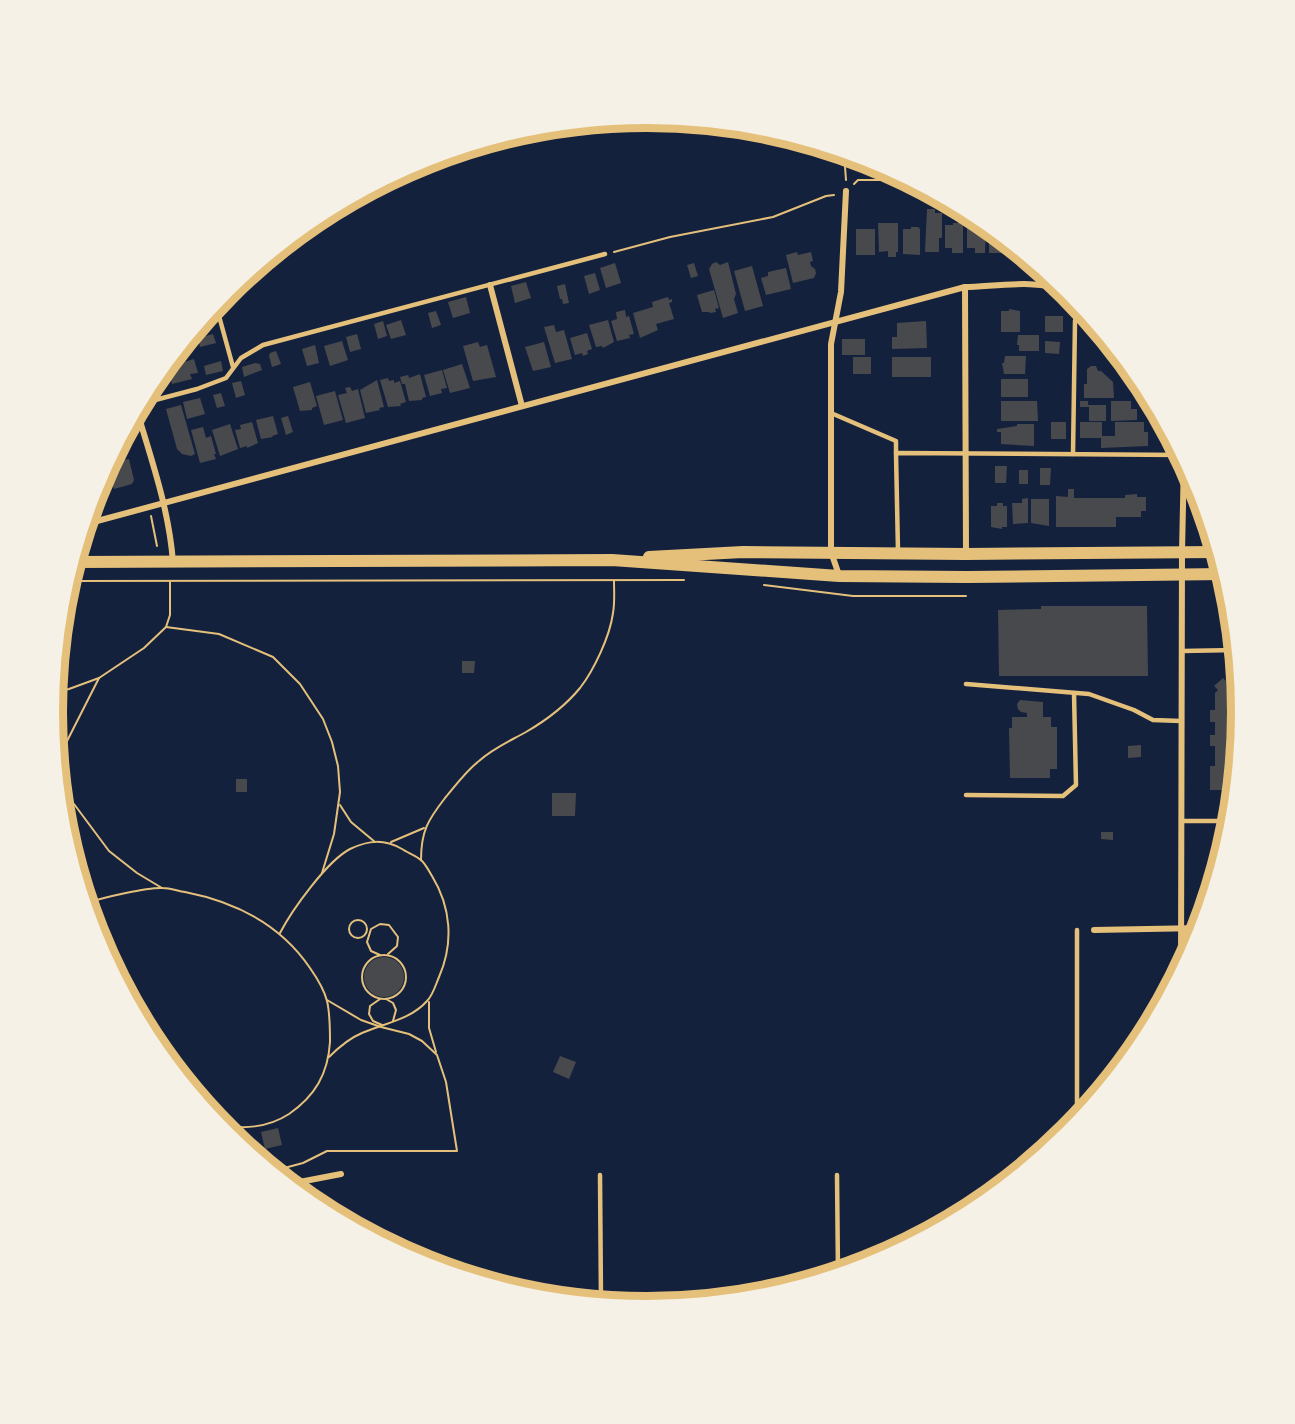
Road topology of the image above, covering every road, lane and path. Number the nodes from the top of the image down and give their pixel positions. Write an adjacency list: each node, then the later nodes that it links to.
1 (844, 162): 2 (path)
2 (846, 191): 10 (street)
3 (773, 217): 4 (path)
4 (605, 254): 5 (lane)
5 (490, 285): 11 (lane); 13 (street)
6 (1047, 286): 7 (street)
7 (965, 287): 10 (street); 17 (street)
8 (219, 315): 11 (lane)
9 (1077, 316): 18 (lane)
10 (836, 321): 13 (street); 14 (street)
11 (233, 367): 12 (lane)
12 (153, 401)
13 (522, 406): 21 (street)
14 (831, 413): 16 (lane); 25 (street)
15 (140, 422): 21 (street)
16 (896, 453): 17 (lane); 28 (lane)
17 (965, 454): 18 (lane); 29 (street)
18 (1073, 454): 19 (lane)
19 (1174, 457)
20 (1183, 477): 26 (street)
21 (164, 502): 22 (street); 32 (street)
22 (149, 506): 23 (street); 24 (path)
23 (95, 521)
24 (157, 546)
25 (831, 552): 28 (main road); 30 (main road); 35 (street)
26 (1182, 552): 27 (main road); 29 (main road); 33 (street)
27 (1209, 552)
28 (898, 553): 29 (main road)
29 (966, 554)
30 (612, 560): 32 (main road); 35 (main road)
31 (83, 562): 32 (main road)
32 (173, 562)
33 (1182, 574): 34 (main road); 35 (main road); 44 (street)
34 (1215, 574)
35 (839, 576)
36 (692, 579): 38 (path)
37 (170, 580): 38 (path); 39 (path); 42 (path)
38 (614, 580): 58 (path)
39 (78, 581)
40 (759, 585): 41 (path)
41 (966, 596)
42 (166, 627): 45 (path); 54 (path)
43 (1228, 650): 44 (lane)
44 (1182, 651): 49 (street)
45 (99, 678): 47 (path); 50 (path)
46 (966, 684): 48 (lane)
47 (64, 690)
48 (1074, 693): 49 (lane); 51 (lane)
49 (1181, 721): 56 (street)
50 (64, 747)
51 (966, 795)
52 (69, 796): 53 (path)
53 (73, 803): 55 (path); 63 (path)
54 (339, 805): 59 (path); 62 (path)
55 (71, 810)
56 (1181, 821): 57 (lane); 65 (street)
57 (1222, 821)
58 (424, 828): 60 (path); 61 (path)
59 (375, 842): 60 (path); 62 (path)
60 (389, 842): 61 (path)
61 (421, 860): 77 (path)
62 (321, 876): 69 (path)
63 (162, 888): 64 (path); 69 (path)
64 (95, 901)
65 (1181, 928): 66 (street); 68 (street); 71 (street)
66 (1191, 928)
67 (1077, 930): 82 (lane)
68 (1094, 930)
69 (279, 933): 76 (path)
70 (367, 933): 70 (path); 72 (path); 73 (path)
71 (1181, 951)
72 (380, 955): 73 (path); 74 (path)
73 (386, 955): 75 (path)
74 (380, 999): 75 (path); 79 (path)
75 (386, 999): 78 (path)
76 (327, 1000): 79 (path); 81 (path)
77 (429, 1000): 78 (path); 80 (path)
78 (388, 1024): 79 (path)
79 (378, 1025): 80 (path); 81 (path)
80 (437, 1055): 86 (path)
81 (329, 1057): 83 (path)
82 (1077, 1108)
83 (270, 1123): 84 (path); 85 (path)
84 (236, 1127)
85 (272, 1129)
86 (283, 1168)
87 (341, 1174): 90 (street)
88 (600, 1174): 92 (lane)
89 (837, 1175): 91 (lane)
90 (300, 1182)
91 (838, 1264)
92 (601, 1294)

